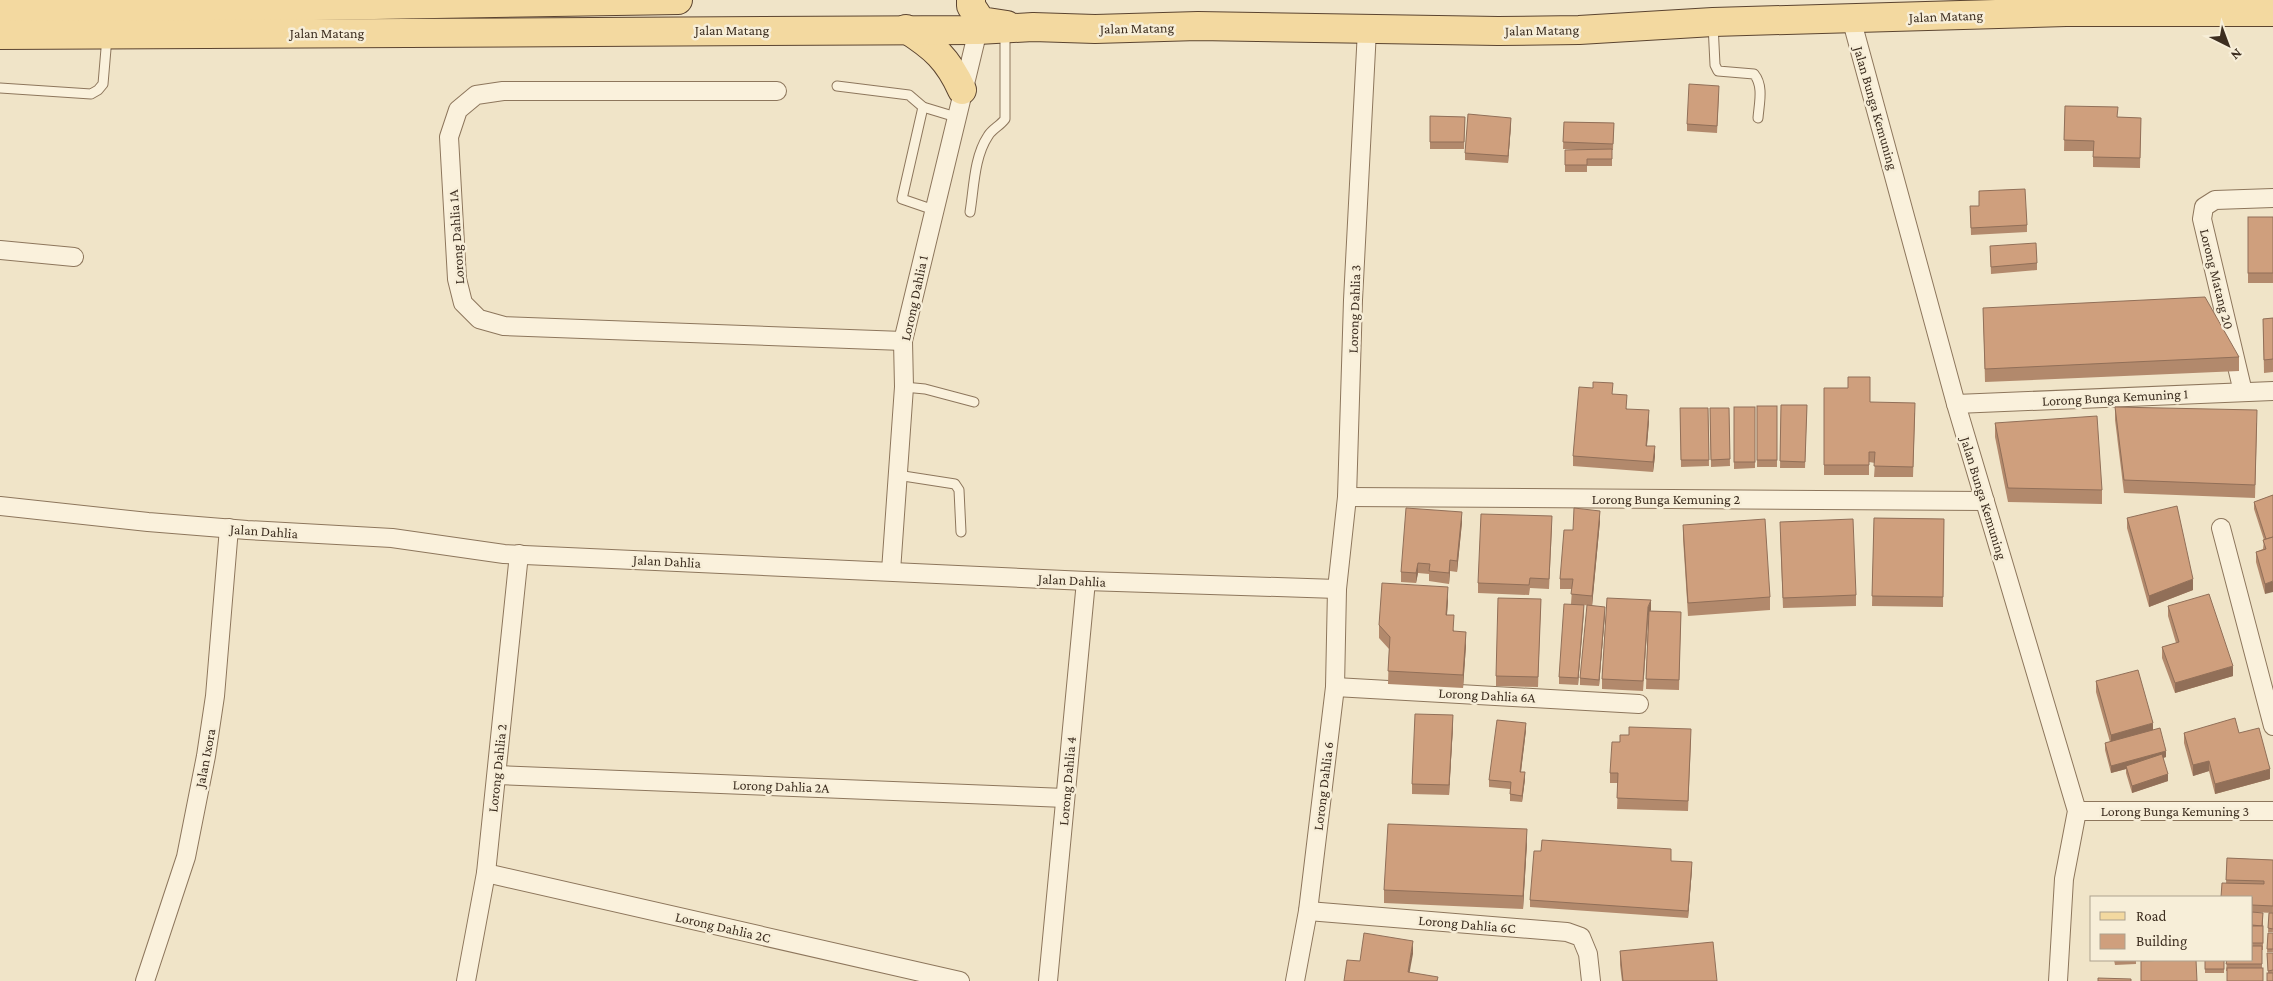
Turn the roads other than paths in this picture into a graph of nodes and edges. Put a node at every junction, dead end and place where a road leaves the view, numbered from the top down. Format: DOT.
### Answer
graph roads {
  1 [pos="678,0"];
  2 [pos="971,0"];
  3 [pos="462,2"];
  4 [pos="253,4"];
  5 [pos="0,10"];
  6 [pos="2273,12"];
  7 [pos="1851,18"];
  8 [pos="1713,22"];
  9 [pos="1033,27"];
  10 [pos="906,29"];
  11 [pos="1005,29"];
  12 [pos="978,30"];
  13 [pos="1367,30"];
  14 [pos="107,34"];
  15 [pos="0,35"];
  16 [pos="837,86"];
  17 [pos="0,88"];
  18 [pos="962,90"];
  19 [pos="777,92"];
  20 [pos="923,107"];
  21 [pos="956,117"];
  22 [pos="1758,118"];
  23 [pos="2273,198"];
  24 [pos="934,210"];
  25 [pos="970,212"];
  26 [pos="0,250"];
  27 [pos="74,256"];
  28 [pos="903,341"];
  29 [pos="904,387"];
  30 [pos="2273,391"];
  31 [pos="2243,392"];
  32 [pos="974,402"];
  33 [pos="1956,404"];
  34 [pos="897,474"];
  35 [pos="1347,497"];
  36 [pos="1985,501"];
  37 [pos="0,506"];
  38 [pos="229,528"];
  39 [pos="2221,528"];
  40 [pos="961,532"];
  41 [pos="519,554"];
  42 [pos="891,571"];
  43 [pos="1086,581"];
  44 [pos="1337,589"];
  45 [pos="1336,687"];
  46 [pos="1639,704"];
  47 [pos="2273,726"];
  48 [pos="497,775"];
  49 [pos="1065,798"];
  50 [pos="2077,811"];
  51 [pos="2273,811"];
  52 [pos="486,873"];
  53 [pos="1308,911"];
  54 [pos="145,981"];
  55 [pos="466,981"];
  56 [pos="960,981"];
  57 [pos="1048,981"];
  58 [pos="1295,981"];
  59 [pos="1591,981"];
  60 [pos="2058,981"];
  1 -- 3 [label="main road, Jalan Matang"];
  2 -- 9 [label="main road"];
  3 -- 4 [label="main road, Jalan Matang"];
  4 -- 5 [label="main road, Jalan Matang"];
  6 -- 7 [label="main road, Jalan Matang"];
  7 -- 8 [label="main road, Jalan Matang"];
  7 -- 33 [label="street, Jalan Bunga Kemuning"];
  8 -- 13 [label="main road, Jalan Matang"];
  8 -- 22 [label="lane"];
  9 -- 11 [label="main road, Jalan Matang"];
  9 -- 13 [label="main road, Jalan Matang"];
  10 -- 12 [label="main road, Jalan Matang"];
  10 -- 14 [label="main road, Jalan Matang"];
  10 -- 18 [label="main road"];
  11 -- 12 [label="main road, Jalan Matang"];
  11 -- 25 [label="lane"];
  12 -- 18 [label="street, Lorong Dahlia 1"];
  13 -- 35 [label="street, Lorong Dahlia 3"];
  14 -- 15 [label="main road, Jalan Matang"];
  14 -- 17 [label="lane"];
  16 -- 20 [label="lane"];
  18 -- 21 [label="street, Lorong Dahlia 1"];
  19 -- 28 [label="street, Lorong Dahlia 1A"];
  20 -- 21 [label="lane"];
  20 -- 24 [label="lane"];
  21 -- 24 [label="street, Lorong Dahlia 1"];
  23 -- 31 [label="street, Lorong Matang 20"];
  24 -- 28 [label="street, Lorong Dahlia 1"];
  26 -- 27 [label="street"];
  28 -- 29 [label="street, Lorong Dahlia 1"];
  29 -- 32 [label="lane"];
  29 -- 34 [label="street, Lorong Dahlia 1"];
  30 -- 31 [label="street, Lorong Bunga Kemuning 1"];
  31 -- 33 [label="street, Lorong Bunga Kemuning 1"];
  33 -- 36 [label="street, Jalan Bunga Kemuning"];
  34 -- 40 [label="lane"];
  34 -- 42 [label="street, Lorong Dahlia 1"];
  35 -- 36 [label="street, Lorong Bunga Kemuning 2"];
  35 -- 44 [label="street, Lorong Dahlia 3"];
  36 -- 50 [label="street, Jalan Bunga Kemuning"];
  37 -- 38 [label="street, Jalan Dahlia"];
  38 -- 41 [label="street, Jalan Dahlia"];
  38 -- 54 [label="street, Jalan Ixora"];
  39 -- 47 [label="street"];
  41 -- 42 [label="street, Jalan Dahlia"];
  41 -- 48 [label="street, Lorong Dahlia 2"];
  42 -- 43 [label="street, Jalan Dahlia"];
  43 -- 44 [label="street, Jalan Dahlia"];
  43 -- 49 [label="street, Lorong Dahlia 4"];
  44 -- 45 [label="street, Lorong Dahlia 6"];
  45 -- 46 [label="street, Lorong Dahlia 6A"];
  45 -- 53 [label="street, Lorong Dahlia 6"];
  48 -- 49 [label="street, Lorong Dahlia 2A"];
  48 -- 52 [label="street, Lorong Dahlia 2"];
  49 -- 57 [label="street, Lorong Dahlia 4"];
  50 -- 51 [label="street, Lorong Bunga Kemuning 3"];
  50 -- 60 [label="street, Jalan Bunga Kemuning"];
  52 -- 55 [label="street, Lorong Dahlia 2"];
  52 -- 56 [label="street, Lorong Dahlia 2C"];
  53 -- 58 [label="street, Lorong Dahlia 6"];
  53 -- 59 [label="street, Lorong Dahlia 6C"];
}
